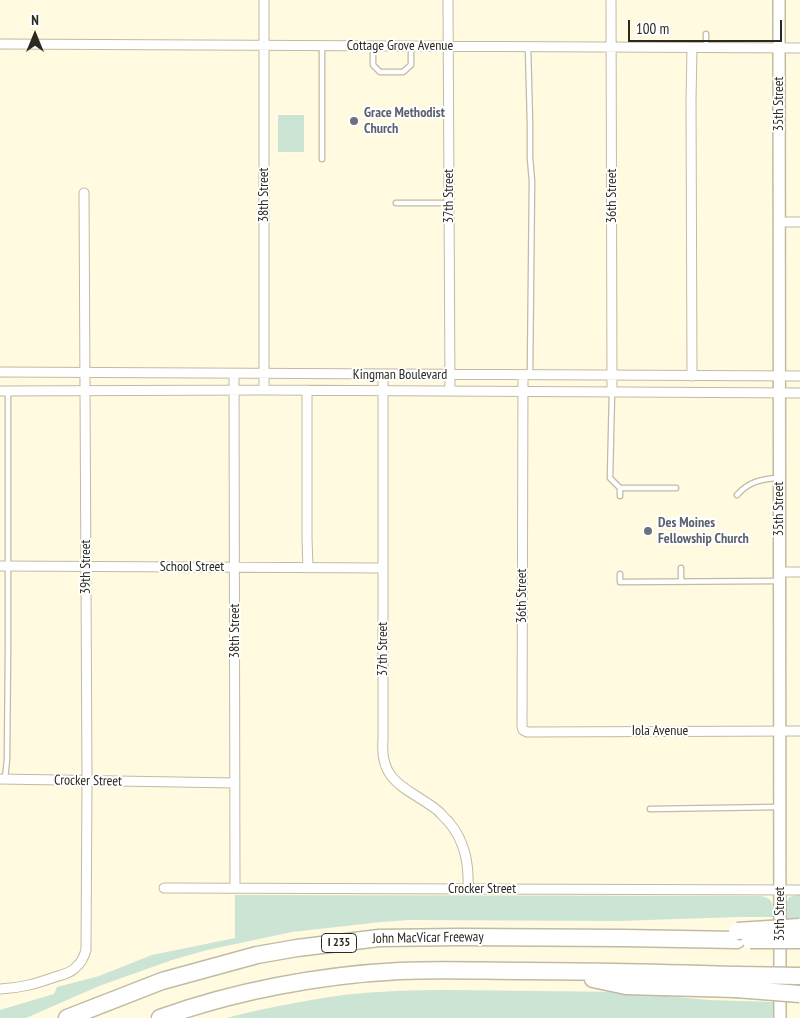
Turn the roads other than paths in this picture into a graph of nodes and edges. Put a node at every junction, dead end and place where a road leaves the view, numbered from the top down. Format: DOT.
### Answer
graph roads {
  1 [pos="264,0"];
  2 [pos="448,0"];
  3 [pos="611,0"];
  4 [pos="778,0"];
  5 [pos="706,34"];
  6 [pos="0,44"];
  7 [pos="264,45"];
  8 [pos="322,45"];
  9 [pos="373,46"];
  10 [pos="411,46"];
  11 [pos="448,46"];
  12 [pos="528,47"];
  13 [pos="611,47"];
  14 [pos="692,48"];
  15 [pos="706,48"];
  16 [pos="778,48"];
  17 [pos="800,48"];
  18 [pos="322,159"];
  19 [pos="84,192"];
  20 [pos="396,203"];
  21 [pos="449,203"];
  22 [pos="779,222"];
  23 [pos="800,222"];
  24 [pos="0,372"];
  25 [pos="85,373"];
  26 [pos="234,374"];
  27 [pos="264,374"];
  28 [pos="383,375"];
  29 [pos="450,375"];
  30 [pos="526,376"];
  31 [pos="612,376"];
  32 [pos="692,376"];
  33 [pos="779,376"];
  34 [pos="800,376"];
  35 [pos="234,390"];
  36 [pos="264,390"];
  37 [pos="307,390"];
  38 [pos="4,391"];
  39 [pos="85,391"];
  40 [pos="383,391"];
  41 [pos="450,391"];
  42 [pos="523,392"];
  43 [pos="612,392"];
  44 [pos="779,393"];
  45 [pos="800,393"];
  46 [pos="779,478"];
  47 [pos="620,488"];
  48 [pos="676,488"];
  49 [pos="737,495"];
  50 [pos="620,496"];
  51 [pos="4,566"];
  52 [pos="86,567"];
  53 [pos="234,568"];
  54 [pos="308,568"];
  55 [pos="383,568"];
  56 [pos="681,568"];
  57 [pos="800,572"];
  58 [pos="620,574"];
  59 [pos="779,577"];
  60 [pos="681,582"];
  61 [pos="522,727"];
  62 [pos="780,731"];
  63 [pos="800,731"];
  64 [pos="3,779"];
  65 [pos="87,781"];
  66 [pos="235,783"];
  67 [pos="780,807"];
  68 [pos="650,809"];
  69 [pos="164,888"];
  70 [pos="235,888"];
  71 [pos="468,889"];
  72 [pos="780,890"];
  73 [pos="800,890"];
  74 [pos="800,927"];
  75 [pos="737,935"];
  76 [pos="800,940"];
  77 [pos="800,976"];
  78 [pos="737,982"];
  79 [pos="0,989"];
  80 [pos="800,994"];
  81 [pos="67,1018"];
  82 [pos="160,1018"];
  83 [pos="780,1018"];
  1 -- 7 [label="street, 38th Street"];
  2 -- 11 [label="street, 37th Street"];
  3 -- 13 [label="street, 36th Street"];
  4 -- 16 [label="street, 35th Street"];
  5 -- 15 [label="lane"];
  6 -- 7 [label="street, Cottage Grove Avenue"];
  7 -- 8 [label="street, Cottage Grove Avenue"];
  7 -- 27 [label="street, 38th Street"];
  8 -- 9 [label="street, Cottage Grove Avenue"];
  8 -- 18 [label="lane"];
  9 -- 10 [label="street, Cottage Grove Avenue"];
  9 -- 10 [label="lane"];
  10 -- 11 [label="street, Cottage Grove Avenue"];
  11 -- 12 [label="street, Cottage Grove Avenue"];
  11 -- 21 [label="street, 37th Street"];
  12 -- 13 [label="street, Cottage Grove Avenue"];
  12 -- 30 [label="lane"];
  13 -- 14 [label="street, Cottage Grove Avenue"];
  13 -- 31 [label="street, 36th Street"];
  14 -- 15 [label="street, Cottage Grove Avenue"];
  14 -- 32 [label="street"];
  15 -- 16 [label="street, Cottage Grove Avenue"];
  16 -- 17 [label="street, Cottage Grove Avenue"];
  16 -- 22 [label="street, 35th Street"];
  19 -- 25 [label="street, 39th Street"];
  20 -- 21 [label="lane"];
  21 -- 29 [label="street, 37th Street"];
  22 -- 23 [label="street"];
  22 -- 33 [label="street, 35th Street"];
  24 -- 25 [label="street, Kingman Boulevard"];
  25 -- 26 [label="street, Kingman Boulevard"];
  25 -- 39 [label="street, 39th Street"];
  26 -- 27 [label="street, Kingman Boulevard"];
  26 -- 35 [label="street, 38th Street"];
  27 -- 28 [label="street, Kingman Boulevard"];
  27 -- 36 [label="street, 38th Street"];
  28 -- 29 [label="street, Kingman Boulevard"];
  28 -- 40 [label="street, 37th Street"];
  29 -- 30 [label="street, Kingman Boulevard"];
  29 -- 41 [label="street, 37th Street"];
  30 -- 31 [label="street, Kingman Boulevard"];
  30 -- 42 [label="street, 36th Street"];
  31 -- 32 [label="street, Kingman Boulevard"];
  31 -- 43 [label="street, 36th Street"];
  32 -- 33 [label="street, Kingman Boulevard"];
  33 -- 34 [label="street, Kingman Boulevard"];
  33 -- 44 [label="street, 35th Street"];
  35 -- 36 [label="street, Kingman Boulevard"];
  35 -- 39 [label="street, Kingman Boulevard"];
  35 -- 53 [label="street, 38th Street"];
  36 -- 37 [label="street, Kingman Boulevard"];
  37 -- 40 [label="street, Kingman Boulevard"];
  37 -- 54 [label="street"];
  38 -- 39 [label="street, Kingman Boulevard"];
  38 -- 51 [label="lane"];
  39 -- 52 [label="street, 39th Street"];
  40 -- 41 [label="street, Kingman Boulevard"];
  40 -- 55 [label="street, 37th Street"];
  41 -- 42 [label="street, Kingman Boulevard"];
  42 -- 43 [label="street, Kingman Boulevard"];
  42 -- 61 [label="street, 36th Street"];
  43 -- 44 [label="street, Kingman Boulevard"];
  43 -- 47 [label="lane"];
  44 -- 45 [label="street, Kingman Boulevard"];
  44 -- 46 [label="street, 35th Street"];
  46 -- 49 [label="lane"];
  46 -- 59 [label="street, 35th Street"];
  47 -- 48 [label="lane"];
  47 -- 50 [label="lane"];
  51 -- 52 [label="street, School Street"];
  51 -- 64 [label="lane"];
  52 -- 53 [label="street, School Street"];
  52 -- 65 [label="street, 39th Street"];
  53 -- 54 [label="street, School Street"];
  53 -- 66 [label="street, 38th Street"];
  54 -- 55 [label="street, School Street"];
  55 -- 71 [label="street, 37th Street"];
  56 -- 60 [label="lane"];
  57 -- 59 [label="street"];
  58 -- 60 [label="lane"];
  59 -- 60 [label="lane"];
  59 -- 62 [label="street, 35th Street"];
  61 -- 62 [label="street, Iola Avenue"];
  62 -- 63 [label="street, Iola Avenue"];
  62 -- 67 [label="street, 35th Street"];
  64 -- 65 [label="street, Crocker Street"];
  65 -- 66 [label="street, Crocker Street"];
  65 -- 79 [label="street, 39th Street"];
  66 -- 70 [label="street, 38th Street"];
  67 -- 68 [label="lane"];
  67 -- 72 [label="street, 35th Street"];
  69 -- 70 [label="street, Crocker Street"];
  70 -- 71 [label="street, Crocker Street"];
  71 -- 72 [label="street, Crocker Street"];
  72 -- 73 [label="street, Crocker Street"];
  72 -- 83 [label="street, 35th Street"];
  74 -- 75 [label="highway, bridge"];
  75 -- 76 [label="highway, John MacVicar Freeway / I 235, bridge"];
  75 -- 81 [label="highway, John MacVicar Freeway / I 235"];
  77 -- 78 [label="highway, bridge"];
  78 -- 80 [label="highway, bridge"];
  78 -- 82 [label="highway"];
}
